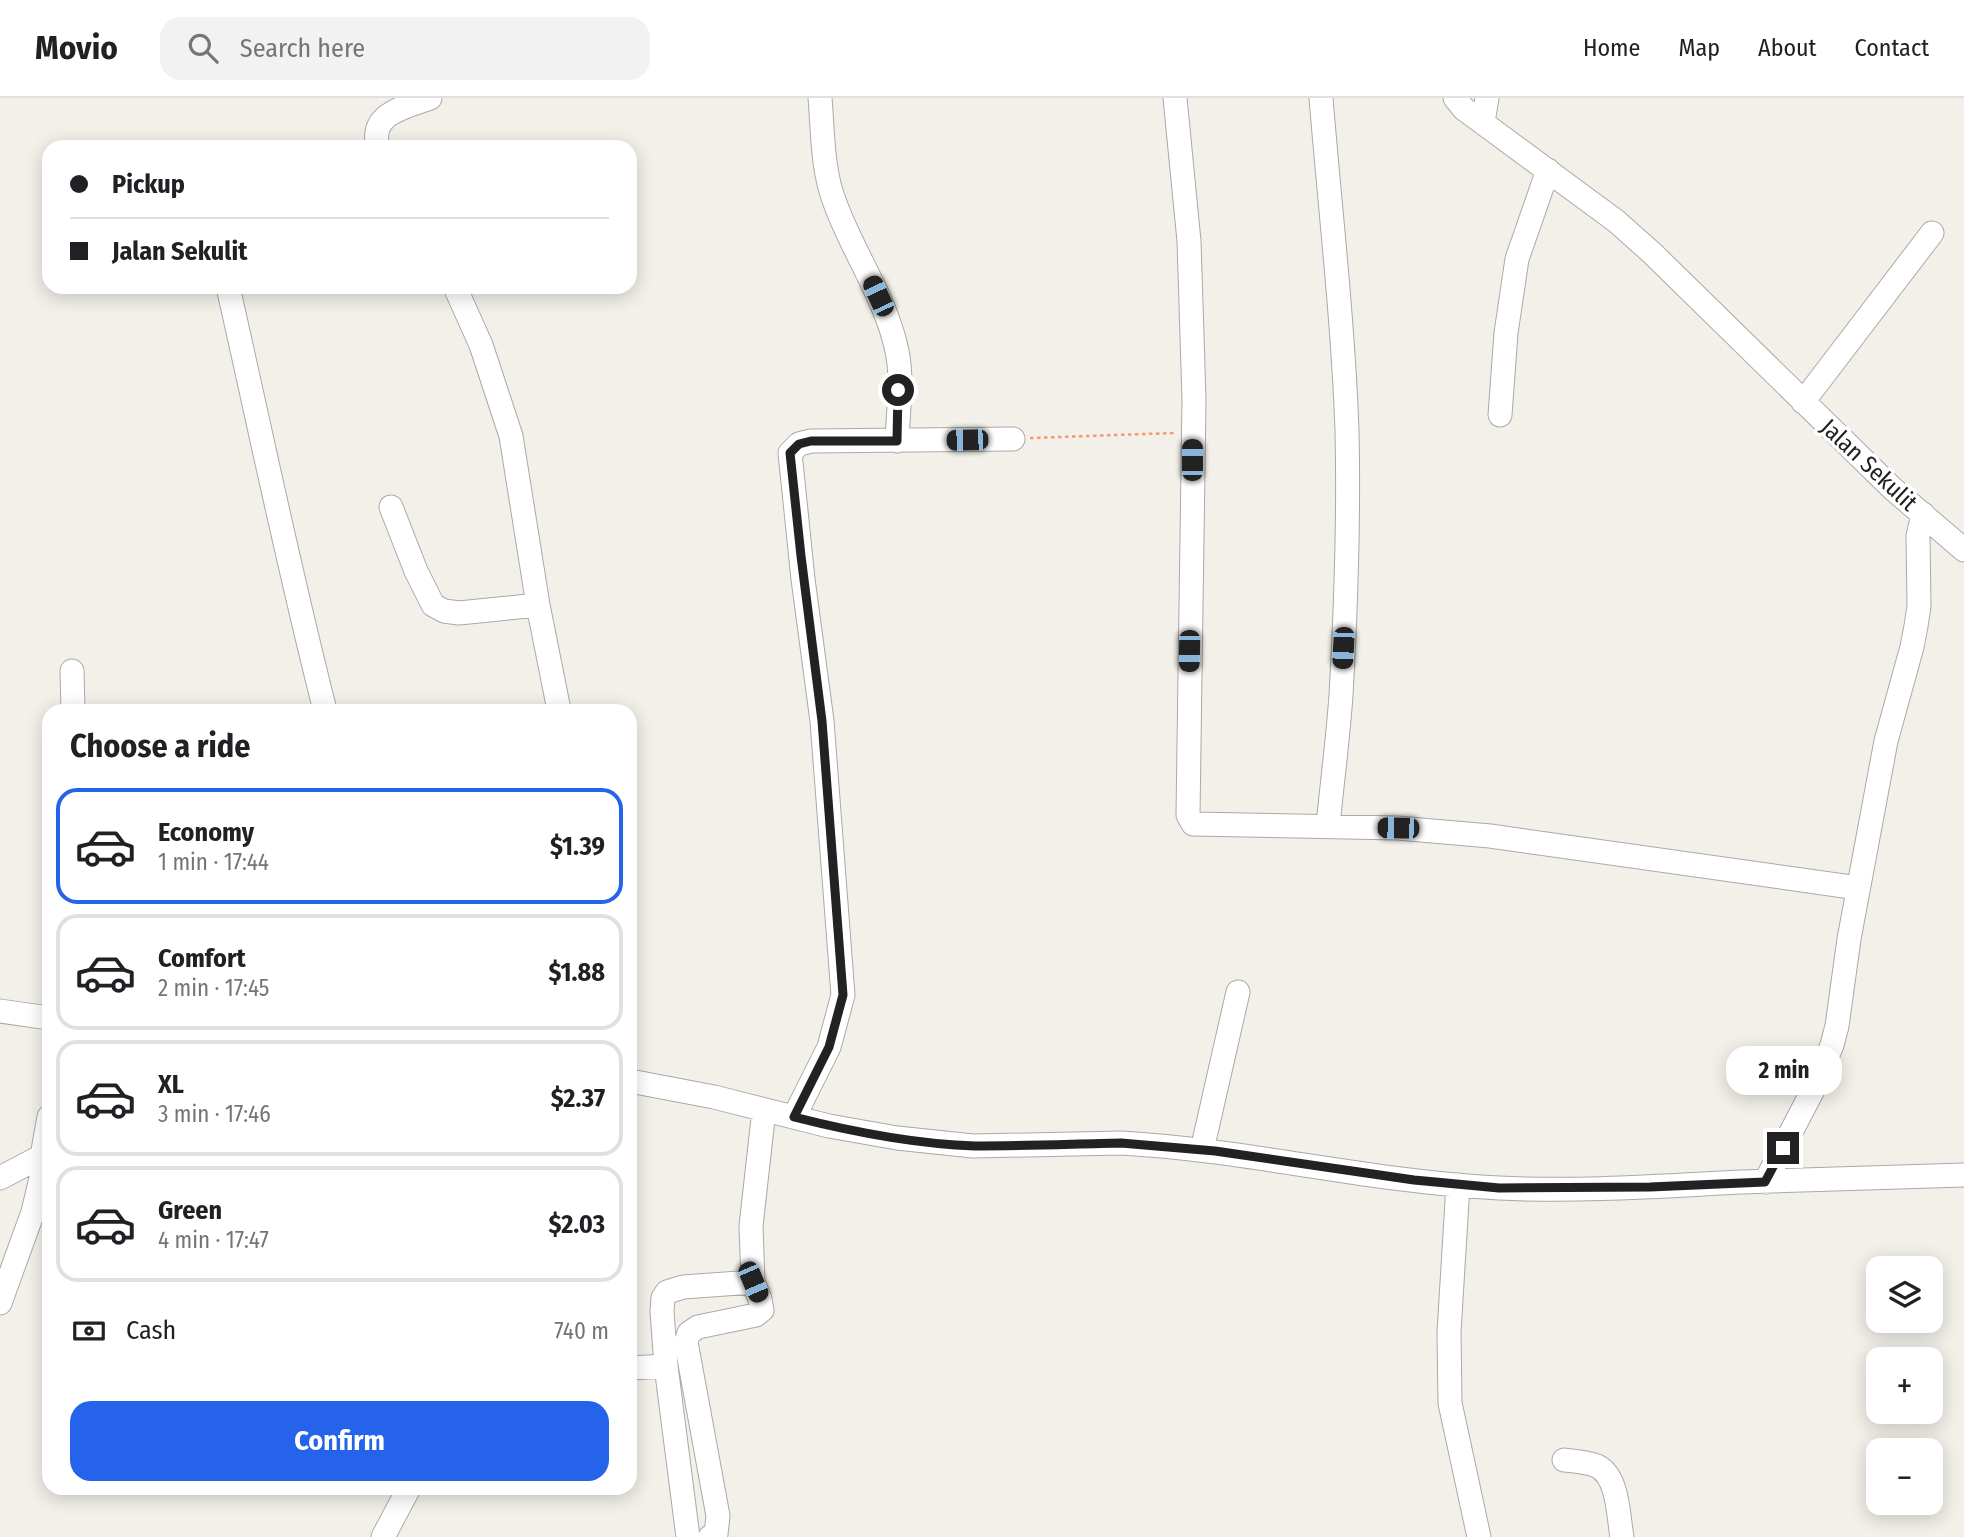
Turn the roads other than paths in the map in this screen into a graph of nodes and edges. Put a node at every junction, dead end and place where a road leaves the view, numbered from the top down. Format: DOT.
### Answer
graph roads {
  1 [pos="430,98"];
  2 [pos="820,98"];
  3 [pos="1175,98"];
  4 [pos="1321,98"];
  5 [pos="1455,98"];
  6 [pos="1487,98"];
  7 [pos="1483,122"];
  8 [pos="377,140"];
  9 [pos="1548,170"];
  10 [pos="1932,233"];
  11 [pos="230,294"];
  12 [pos="458,294"];
  13 [pos="1803,402"];
  14 [pos="1500,415"];
  15 [pos="1013,439"];
  16 [pos="897,441"];
  17 [pos="391,507"];
  18 [pos="1923,514"];
  19 [pos="1964,550"];
  20 [pos="538,605"];
  21 [pos="72,671"];
  22 [pos="73,704"];
  23 [pos="323,704"];
  24 [pos="558,704"];
  25 [pos="1328,827"];
  26 [pos="1858,888"];
  27 [pos="1238,992"];
  28 [pos="0,1011"];
  29 [pos="42,1017"];
  30 [pos="637,1082"];
  31 [pos="765,1110"];
  32 [pos="794,1117"];
  33 [pos="1202,1150"];
  34 [pos="42,1156"];
  35 [pos="1964,1175"];
  36 [pos="0,1178"];
  37 [pos="1765,1182"];
  38 [pos="1458,1185"];
  39 [pos="753,1282"];
  40 [pos="0,1303"];
  41 [pos="666,1366"];
  42 [pos="637,1368"];
  43 [pos="1564,1460"];
  44 [pos="405,1495"];
  45 [pos="383,1537"];
  46 [pos="688,1537"];
  47 [pos="710,1537"];
  48 [pos="1479,1537"];
  49 [pos="1622,1537"];
  1 -- 8 [label="street"];
  2 -- 16 [label="street"];
  3 -- 25 [label="street"];
  4 -- 25 [label="street"];
  5 -- 7 [label="street, Jalan Sekulit"];
  6 -- 7 [label="street"];
  7 -- 9 [label="street, Jalan Sekulit"];
  9 -- 13 [label="street, Jalan Sekulit"];
  9 -- 14 [label="street"];
  10 -- 13 [label="street"];
  11 -- 23 [label="street"];
  12 -- 20 [label="street"];
  13 -- 18 [label="street, Jalan Sekulit"];
  15 -- 16 [label="street"];
  16 -- 32 [label="street"];
  17 -- 20 [label="street"];
  18 -- 19 [label="street"];
  18 -- 26 [label="street, Jalan Sekulit"];
  20 -- 24 [label="street"];
  21 -- 22 [label="street"];
  25 -- 26 [label="street"];
  26 -- 37 [label="street, Jalan Sekulit"];
  27 -- 33 [label="street"];
  28 -- 29 [label="street"];
  30 -- 31 [label="street"];
  31 -- 32 [label="street"];
  31 -- 39 [label="street"];
  32 -- 33 [label="street"];
  33 -- 38 [label="street"];
  34 -- 36 [label="street"];
  34 -- 40 [label="street"];
  35 -- 37 [label="street"];
  37 -- 38 [label="street"];
  38 -- 48 [label="street"];
  39 -- 41 [label="street"];
  39 -- 47 [label="street"];
  41 -- 42 [label="street"];
  41 -- 46 [label="street"];
  43 -- 49 [label="street"];
  44 -- 45 [label="street"];
}
